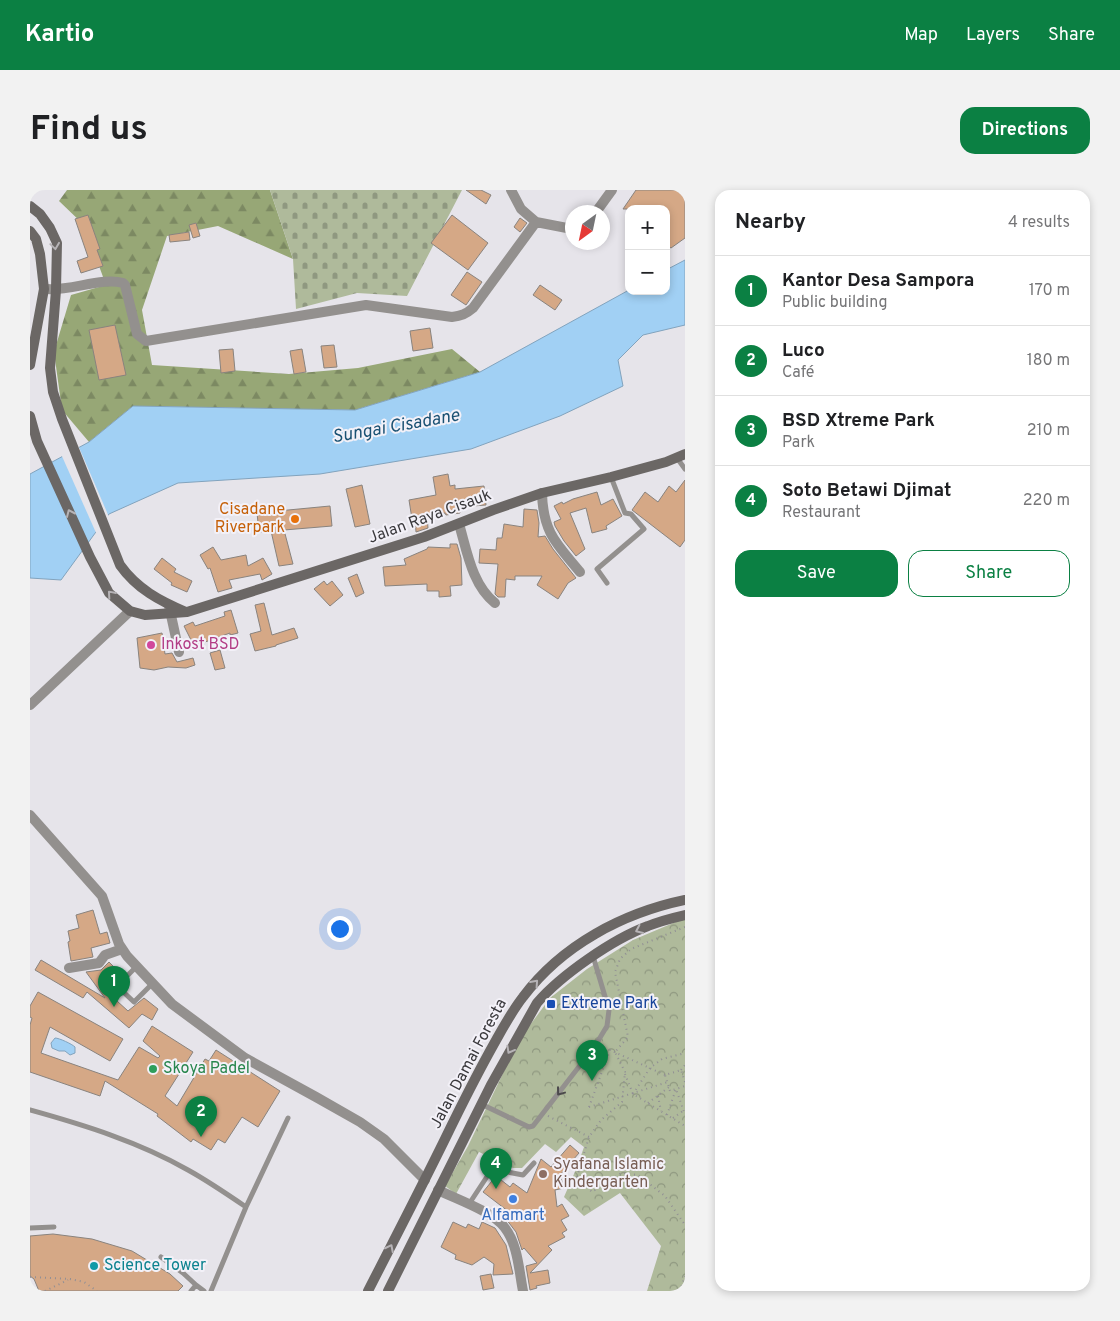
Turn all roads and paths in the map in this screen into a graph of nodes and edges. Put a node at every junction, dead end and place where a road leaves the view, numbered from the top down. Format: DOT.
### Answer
graph roads {
  1 [pos="512,190"];
  2 [pos="612,190"];
  3 [pos="601,205"];
  4 [pos="30,206"];
  5 [pos="536,222"];
  6 [pos="565,228"];
  7 [pos="30,231"];
  8 [pos="44,289"];
  9 [pos="56,290"];
  10 [pos="30,365"];
  11 [pos="30,416"];
  12 [pos="681,456"];
  13 [pos="685,469"];
  14 [pos="611,477"];
  15 [pos="542,493"];
  16 [pos="459,524"];
  17 [pos="580,572"];
  18 [pos="607,583"];
  19 [pos="495,603"];
  20 [pos="170,610"];
  21 [pos="130,611"];
  22 [pos="179,652"];
  23 [pos="30,705"];
  24 [pos="30,815"];
  25 [pos="685,900"];
  26 [pos="685,915"];
  27 [pos="685,927"];
  28 [pos="122,949"];
  29 [pos="593,956"];
  30 [pos="136,967"];
  31 [pos="69,968"];
  32 [pos="152,984"];
  33 [pos="615,1052"];
  34 [pos="685,1053"];
  35 [pos="685,1065"];
  36 [pos="650,1068"];
  37 [pos="681,1070"];
  38 [pos="625,1072"];
  39 [pos="665,1075"];
  40 [pos="476,1076"];
  41 [pos="684,1077"];
  42 [pos="668,1082"];
  43 [pos="685,1082"];
  44 [pos="491,1084"];
  45 [pos="685,1086"];
  46 [pos="669,1087"];
  47 [pos="676,1089"];
  48 [pos="633,1094"];
  49 [pos="658,1095"];
  50 [pos="622,1097"];
  51 [pos="648,1103"];
  52 [pos="481,1104"];
  53 [pos="30,1110"];
  54 [pos="660,1111"];
  55 [pos="684,1111"];
  56 [pos="544,1114"];
  57 [pos="667,1115"];
  58 [pos="685,1115"];
  59 [pos="288,1118"];
  60 [pos="673,1118"];
  61 [pos="685,1126"];
  62 [pos="589,1137"];
  63 [pos="534,1163"];
  64 [pos="425,1180"];
  65 [pos="438,1190"];
  66 [pos="469,1205"];
  67 [pos="246,1207"];
  68 [pos="685,1226"];
  69 [pos="54,1227"];
  70 [pos="30,1228"];
  71 [pos="161,1257"];
  72 [pos="685,1276"];
  73 [pos="30,1278"];
  74 [pos="70,1279"];
  75 [pos="196,1285"];
  76 [pos="391,1290"];
  77 [pos="45,1291"];
  78 [pos="96,1291"];
  79 [pos="191,1291"];
  80 [pos="204,1291"];
  81 [pos="211,1291"];
  82 [pos="368,1291"];
  83 [pos="523,1291"];
  84 [pos="680,1291"];
  1 -- 5 [label="street"];
  2 -- 3 [label="street"];
  4 -- 9 [label="main road, Jalan Raya Cisauk, one-way"];
  5 -- 6 [label="street"];
  5 -- 9 [label="street"];
  7 -- 8 [label="main road"];
  8 -- 9 [label="street"];
  8 -- 10 [label="main road"];
  9 -- 20 [label="main road, Jalan Raya Cisauk"];
  21 -- 11 [label="main road, one-way"];
  12 -- 13 [label="lane"];
  12 -- 14 [label="main road, Jalan Raya Cisauk"];
  14 -- 15 [label="main road, Jalan Raya Cisauk"];
  14 -- 18 [label="lane"];
  15 -- 16 [label="main road, Jalan Raya Cisauk"];
  15 -- 17 [label="street"];
  16 -- 19 [label="street"];
  16 -- 20 [label="main road, Jalan Raya Cisauk"];
  20 -- 21 [label="main road, Jalan Raya Cisauk"];
  20 -- 22 [label="street"];
  21 -- 23 [label="street"];
  24 -- 28 [label="street"];
  40 -- 25 [label="main road, Jalan Damai Foresta, one-way"];
  26 -- 29 [label="main road, Jalan Damai Foresta, one-way"];
  27 -- 33 [label="path"];
  28 -- 30 [label="street"];
  28 -- 31 [label="street"];
  29 -- 44 [label="main road, Jalan Damai Foresta, one-way"];
  29 -- 56 [label="lane, one-way"];
  30 -- 32 [label="street"];
  30 -- 32 [label="lane"];
  32 -- 64 [label="street"];
  33 -- 36 [label="path"];
  33 -- 38 [label="path"];
  33 -- 50 [label="path"];
  34 -- 36 [label="path"];
  35 -- 37 [label="path"];
  36 -- 39 [label="path"];
  36 -- 48 [label="path"];
  37 -- 39 [label="path"];
  37 -- 41 [label="path"];
  38 -- 48 [label="path"];
  38 -- 50 [label="path"];
  39 -- 42 [label="path"];
  40 -- 44 [label="main road"];
  40 -- 64 [label="main road, Jalan Damai Foresta"];
  41 -- 43 [label="path"];
  42 -- 46 [label="path"];
  42 -- 48 [label="path"];
  44 -- 52 [label="main road, Jalan Damai Foresta"];
  45 -- 47 [label="path"];
  46 -- 47 [label="path"];
  46 -- 49 [label="path"];
  47 -- 55 [label="path"];
  47 -- 57 [label="path"];
  48 -- 50 [label="path"];
  48 -- 51 [label="path"];
  49 -- 51 [label="path"];
  49 -- 54 [label="path"];
  50 -- 62 [label="path"];
  51 -- 54 [label="path"];
  52 -- 56 [label="lane"];
  52 -- 65 [label="main road, Jalan Damai Foresta"];
  53 -- 67 [label="lane"];
  54 -- 57 [label="path"];
  55 -- 58 [label="path"];
  55 -- 60 [label="path"];
  56 -- 62 [label="path"];
  57 -- 60 [label="path"];
  59 -- 67 [label="lane"];
  60 -- 61 [label="path"];
  62 -- 68 [label="path"];
  63 -- 66 [label="lane"];
  82 -- 64 [label="main road, Jalan Damai Foresta, one-way"];
  65 -- 66 [label="street"];
  65 -- 76 [label="main road, Jalan Damai Foresta"];
  66 -- 83 [label="street"];
  67 -- 81 [label="lane"];
  69 -- 70 [label="lane"];
  71 -- 75 [label="lane"];
  72 -- 84 [label="path"];
  73 -- 74 [label="path"];
  74 -- 77 [label="path"];
  74 -- 78 [label="path"];
  75 -- 79 [label="lane"];
  75 -- 80 [label="lane"];
}
